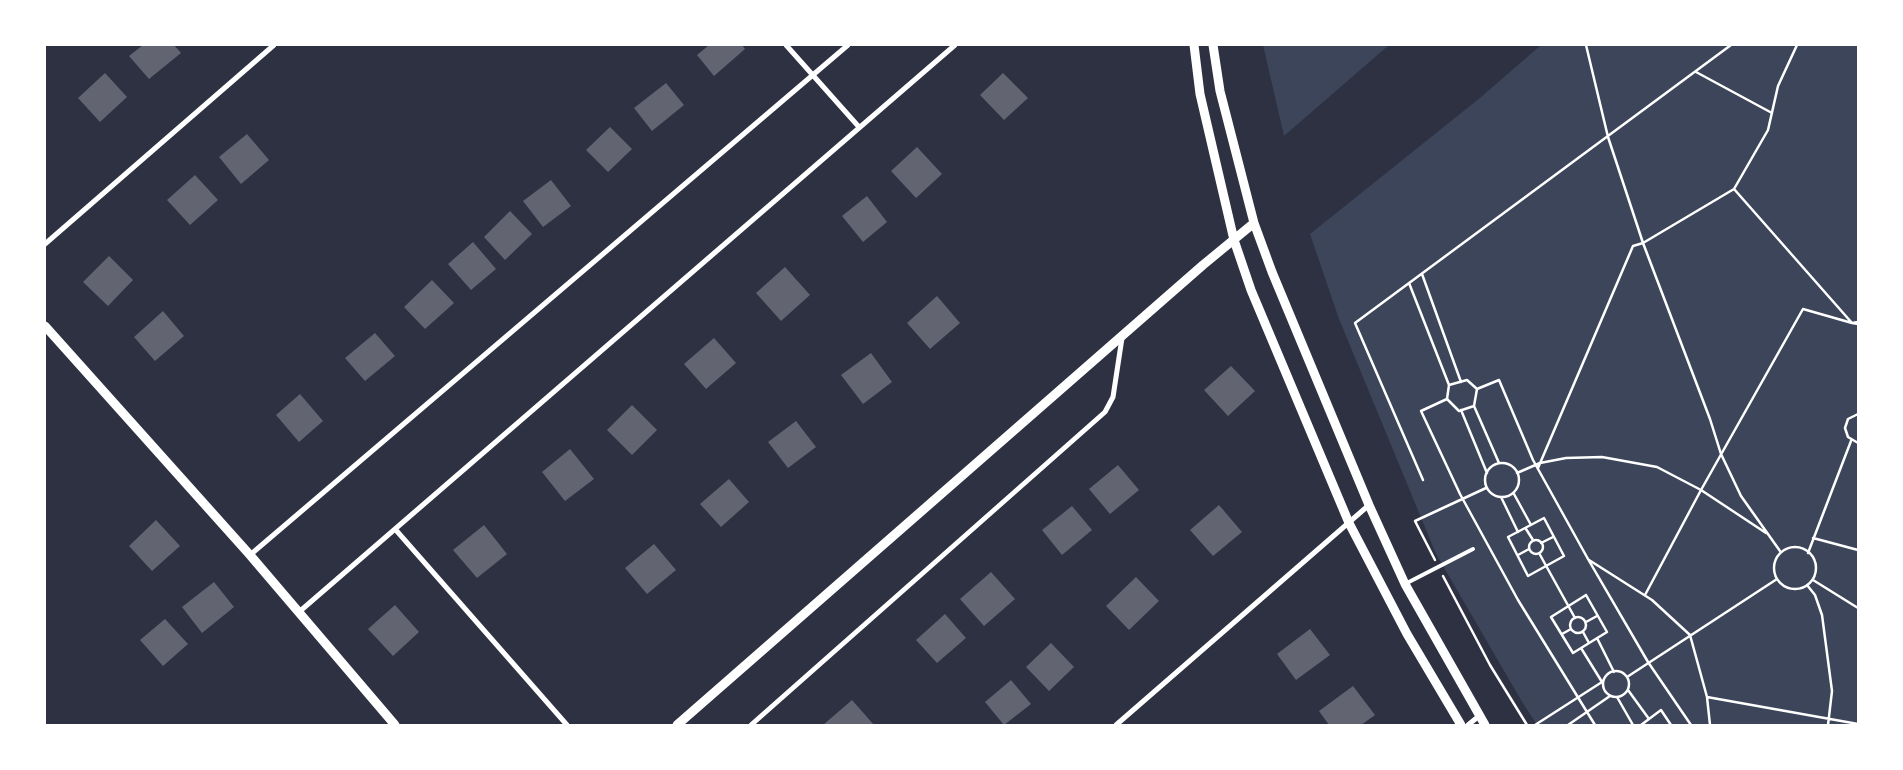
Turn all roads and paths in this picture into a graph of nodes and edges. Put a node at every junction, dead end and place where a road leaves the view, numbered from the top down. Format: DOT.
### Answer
graph roads {
  1 [pos="274,45"];
  2 [pos="786,45"];
  3 [pos="848,45"];
  4 [pos="955,45"];
  5 [pos="1194,45"];
  6 [pos="1213,45"];
  7 [pos="1586,45"];
  8 [pos="1731,45"];
  9 [pos="1797,45"];
  10 [pos="1696,72"];
  11 [pos="813,76"];
  12 [pos="1772,113"];
  13 [pos="860,127"];
  14 [pos="1608,137"];
  15 [pos="1734,189"];
  16 [pos="1254,224"];
  17 [pos="1234,240"];
  18 [pos="1643,243"];
  19 [pos="45,244"];
  20 [pos="1422,274"];
  21 [pos="1410,283"];
  22 [pos="1852,323"];
  23 [pos="1858,323"];
  24 [pos="45,326"];
  25 [pos="1122,336"];
  26 [pos="1461,382"];
  27 [pos="1449,385"];
  28 [pos="1477,389"];
  29 [pos="1447,399"];
  30 [pos="1474,406"];
  31 [pos="1461,410"];
  32 [pos="1858,414"];
  33 [pos="1851,441"];
  34 [pos="1858,443"];
  35 [pos="1721,454"];
  36 [pos="1499,463"];
  37 [pos="1540,463"];
  38 [pos="1537,466"];
  39 [pos="1487,473"];
  40 [pos="1517,473"];
  41 [pos="1424,480"];
  42 [pos="1486,488"];
  43 [pos="1701,490"];
  44 [pos="1514,493"];
  45 [pos="1500,497"];
  46 [pos="1462,498"];
  47 [pos="1370,505"];
  48 [pos="1349,523"];
  49 [pos="1531,525"];
  50 [pos="1526,528"];
  51 [pos="395,529"];
  52 [pos="1518,532"];
  53 [pos="1768,534"];
  54 [pos="1554,537"];
  55 [pos="1813,538"];
  56 [pos="1533,540"];
  57 [pos="1541,543"];
  58 [pos="1473,549"];
  59 [pos="1529,549"];
  60 [pos="1858,550"];
  61 [pos="1780,551"];
  62 [pos="1539,553"];
  63 [pos="1808,553"];
  64 [pos="250,555"];
  65 [pos="1518,555"];
  66 [pos="1588,559"];
  67 [pos="1438,566"];
  68 [pos="1546,566"];
  69 [pos="1777,579"];
  70 [pos="1812,580"];
  71 [pos="1405,584"];
  72 [pos="1808,585"];
  73 [pos="1645,596"];
  74 [pos="1567,607"];
  75 [pos="1858,608"];
  76 [pos="300,612"];
  77 [pos="1598,616"];
  78 [pos="1575,618"];
  79 [pos="1586,622"];
  80 [pos="1571,629"];
  81 [pos="1583,632"];
  82 [pos="1562,634"];
  83 [pos="1690,635"];
  84 [pos="1597,638"];
  85 [pos="1590,643"];
  86 [pos="1581,648"];
  87 [pos="1648,662"];
  88 [pos="1614,672"];
  89 [pos="1627,677"];
  90 [pos="1602,682"];
  91 [pos="1627,690"];
  92 [pos="1610,696"];
  93 [pos="1617,697"];
  94 [pos="1707,697"];
  95 [pos="1578,698"];
  96 [pos="1587,712"];
  97 [pos="1479,716"];
  98 [pos="1829,719"];
  99 [pos="1649,720"];
  100 [pos="1858,724"];
  101 [pos="394,725"];
  102 [pos="567,725"];
  103 [pos="677,725"];
  104 [pos="751,725"];
  105 [pos="1116,725"];
  106 [pos="1460,725"];
  107 [pos="1468,725"];
  108 [pos="1485,725"];
  109 [pos="1527,725"];
  110 [pos="1535,725"];
  111 [pos="1568,725"];
  112 [pos="1595,725"];
  113 [pos="1633,725"];
  114 [pos="1642,725"];
  115 [pos="1671,725"];
  116 [pos="1691,725"];
  117 [pos="1710,725"];
  118 [pos="1828,725"];
  1 -- 19 [label="street"];
  2 -- 11 [label="street"];
  3 -- 11 [label="street"];
  4 -- 13 [label="street"];
  5 -- 17 [label="street"];
  6 -- 16 [label="street"];
  7 -- 14 [label="path"];
  8 -- 10 [label="path"];
  9 -- 12 [label="path"];
  10 -- 12 [label="path"];
  10 -- 14 [label="path"];
  11 -- 13 [label="street"];
  11 -- 64 [label="street"];
  12 -- 15 [label="path"];
  13 -- 51 [label="street"];
  14 -- 18 [label="path"];
  14 -- 20 [label="path"];
  15 -- 18 [label="path"];
  15 -- 22 [label="path"];
  16 -- 17 [label="street"];
  16 -- 47 [label="street"];
  17 -- 25 [label="street"];
  17 -- 48 [label="street"];
  18 -- 35 [label="path"];
  18 -- 37 [label="path"];
  20 -- 21 [label="path"];
  20 -- 26 [label="path"];
  21 -- 27 [label="path"];
  21 -- 41 [label="path"];
  22 -- 23 [label="path"];
  22 -- 35 [label="path"];
  24 -- 64 [label="street"];
  25 -- 103 [label="street"];
  25 -- 104 [label="street"];
  26 -- 27 [label="path"];
  26 -- 28 [label="path"];
  27 -- 29 [label="path"];
  28 -- 30 [label="path"];
  28 -- 38 [label="path"];
  29 -- 31 [label="path"];
  29 -- 46 [label="path"];
  30 -- 31 [label="path"];
  30 -- 36 [label="path"];
  31 -- 39 [label="path"];
  32 -- 33 [label="path"];
  33 -- 34 [label="path"];
  33 -- 55 [label="path"];
  35 -- 43 [label="path"];
  35 -- 53 [label="path"];
  36 -- 39 [label="path"];
  36 -- 40 [label="path"];
  37 -- 38 [label="path"];
  37 -- 43 [label="path"];
  38 -- 40 [label="path"];
  38 -- 66 [label="path"];
  39 -- 42 [label="path"];
  40 -- 44 [label="path"];
  42 -- 45 [label="path"];
  42 -- 46 [label="path"];
  43 -- 53 [label="path"];
  43 -- 73 [label="path"];
  44 -- 45 [label="path"];
  44 -- 49 [label="path"];
  45 -- 52 [label="path"];
  46 -- 67 [label="path"];
  46 -- 95 [label="path"];
  47 -- 48 [label="street"];
  47 -- 71 [label="street"];
  48 -- 105 [label="street"];
  48 -- 106 [label="street"];
  49 -- 50 [label="path"];
  49 -- 54 [label="path"];
  50 -- 52 [label="path"];
  50 -- 56 [label="path"];
  51 -- 76 [label="street"];
  51 -- 102 [label="street"];
  52 -- 65 [label="path"];
  53 -- 61 [label="path"];
  54 -- 57 [label="path"];
  54 -- 68 [label="path"];
  55 -- 60 [label="path"];
  55 -- 63 [label="path"];
  56 -- 57 [label="path"];
  56 -- 59 [label="path"];
  57 -- 62 [label="path"];
  58 -- 67 [label="lane"];
  59 -- 62 [label="path"];
  59 -- 65 [label="path"];
  61 -- 63 [label="path"];
  61 -- 69 [label="path"];
  62 -- 68 [label="path"];
  63 -- 70 [label="path"];
  64 -- 76 [label="street"];
  65 -- 68 [label="path"];
  66 -- 73 [label="path"];
  66 -- 87 [label="path"];
  67 -- 71 [label="lane"];
  67 -- 109 [label="path"];
  68 -- 74 [label="path"];
  69 -- 72 [label="path"];
  69 -- 83 [label="path"];
  70 -- 72 [label="path"];
  70 -- 75 [label="path"];
  71 -- 97 [label="street"];
  72 -- 98 [label="path"];
  73 -- 83 [label="path"];
  74 -- 77 [label="path"];
  74 -- 78 [label="path"];
  74 -- 82 [label="path"];
  76 -- 101 [label="street"];
  77 -- 79 [label="path"];
  77 -- 84 [label="path"];
  78 -- 79 [label="path"];
  78 -- 80 [label="path"];
  79 -- 81 [label="path"];
  80 -- 81 [label="path"];
  80 -- 82 [label="path"];
  81 -- 85 [label="path"];
  82 -- 86 [label="path"];
  83 -- 87 [label="path"];
  83 -- 94 [label="path"];
  84 -- 85 [label="path"];
  84 -- 88 [label="path"];
  85 -- 86 [label="path"];
  86 -- 90 [label="path"];
  87 -- 89 [label="path"];
  87 -- 116 [label="path"];
  88 -- 89 [label="path"];
  88 -- 90 [label="path"];
  89 -- 91 [label="path"];
  90 -- 92 [label="path"];
  90 -- 95 [label="path"];
  91 -- 93 [label="path"];
  91 -- 99 [label="path"];
  92 -- 93 [label="path"];
  92 -- 96 [label="path"];
  93 -- 113 [label="path"];
  94 -- 98 [label="path"];
  94 -- 117 [label="path"];
  95 -- 96 [label="path"];
  95 -- 110 [label="path"];
  96 -- 111 [label="path"];
  96 -- 112 [label="path"];
  97 -- 107 [label="street"];
  97 -- 108 [label="street"];
  98 -- 100 [label="path"];
  98 -- 118 [label="path"];
  99 -- 114 [label="path"];
  99 -- 115 [label="path"];
}
